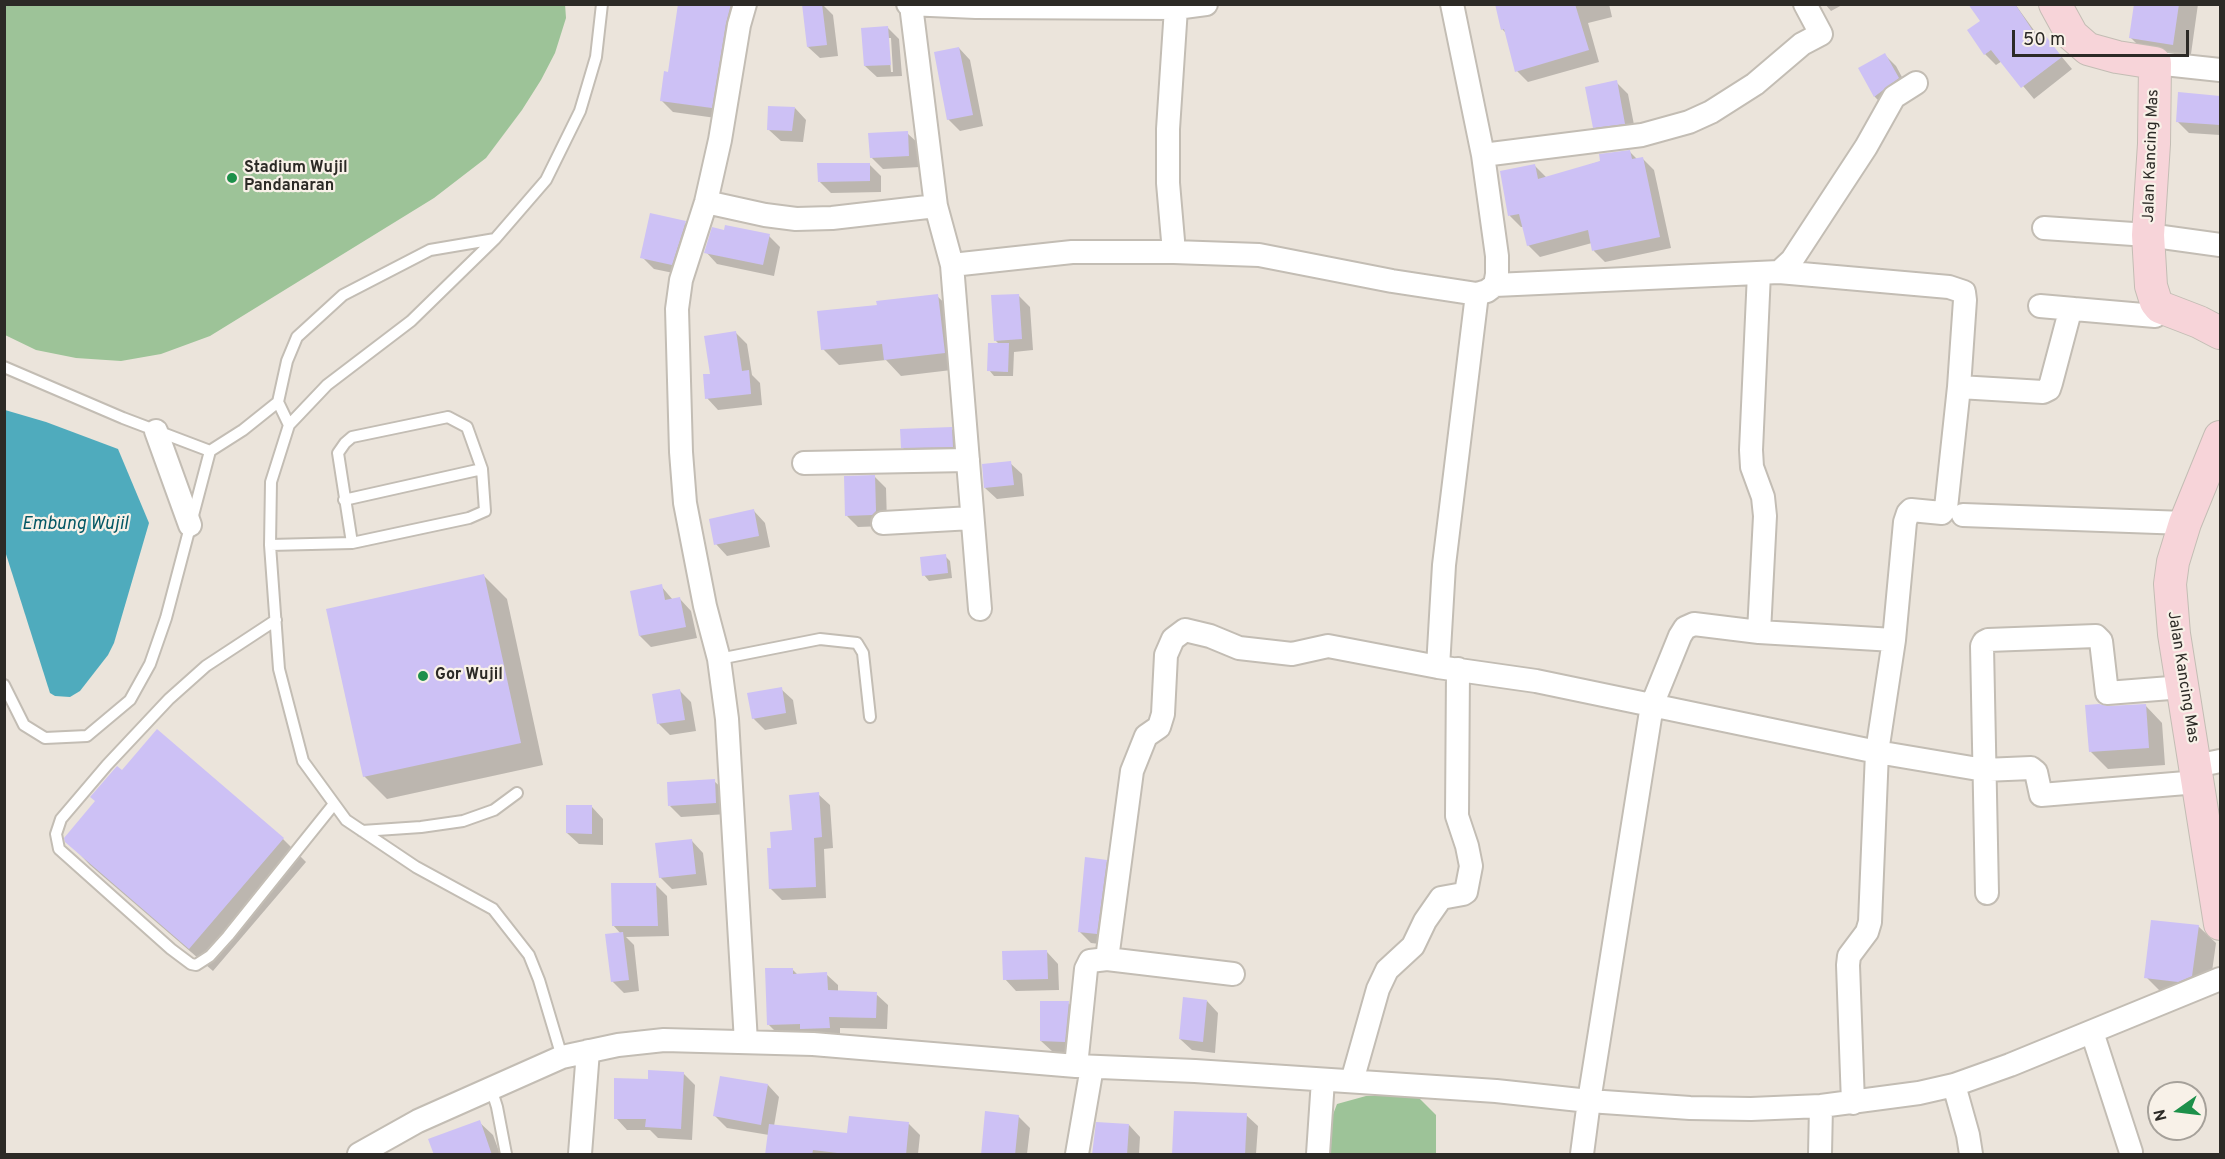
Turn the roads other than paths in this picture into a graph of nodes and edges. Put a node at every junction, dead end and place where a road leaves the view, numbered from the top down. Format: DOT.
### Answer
graph roads {
  1 [pos="602,4"];
  2 [pos="745,4"];
  3 [pos="1452,4"];
  4 [pos="1805,4"];
  5 [pos="2055,4"];
  6 [pos="909,5"];
  7 [pos="1203,5"];
  8 [pos="1176,8"];
  9 [pos="2155,63"];
  10 [pos="2220,70"];
  11 [pos="1916,83"];
  12 [pos="1483,154"];
  13 [pos="706,202"];
  14 [pos="936,206"];
  15 [pos="2044,228"];
  16 [pos="2148,235"];
  17 [pos="495,239"];
  18 [pos="2220,245"];
  19 [pos="1174,252"];
  20 [pos="952,265"];
  21 [pos="1769,272"];
  22 [pos="1486,290"];
  23 [pos="2040,306"];
  24 [pos="2160,307"];
  25 [pos="2074,309"];
  26 [pos="2220,333"];
  27 [pos="4,367"];
  28 [pos="1959,387"];
  29 [pos="278,402"];
  30 [pos="290,425"];
  31 [pos="156,431"];
  32 [pos="2220,437"];
  33 [pos="210,451"];
  34 [pos="968,460"];
  35 [pos="804,463"];
  36 [pos="482,469"];
  37 [pos="345,500"];
  38 [pos="1963,515"];
  39 [pos="972,518"];
  40 [pos="2186,522"];
  41 [pos="883,523"];
  42 [pos="190,525"];
  43 [pos="352,543"];
  44 [pos="270,545"];
  45 [pos="980,609"];
  46 [pos="276,620"];
  47 [pos="1759,632"];
  48 [pos="1894,640"];
  49 [pos="719,659"];
  50 [pos="1448,668"];
  51 [pos="4,685"];
  52 [pos="2183,687"];
  53 [pos="1652,705"];
  54 [pos="870,717"];
  55 [pos="1877,752"];
  56 [pos="1984,770"];
  57 [pos="2205,770"];
  58 [pos="518,793"];
  59 [pos="334,804"];
  60 [pos="362,831"];
  61 [pos="1987,893"];
  62 [pos="2220,924"];
  63 [pos="1107,959"];
  64 [pos="1233,974"];
  65 [pos="2220,979"];
  66 [pos="2092,1032"];
  67 [pos="746,1042"];
  68 [pos="588,1051"];
  69 [pos="562,1057"];
  70 [pos="1084,1066"];
  71 [pos="1323,1080"];
  72 [pos="1352,1081"];
  73 [pos="1954,1085"];
  74 [pos="491,1088"];
  75 [pos="1588,1101"];
  76 [pos="1853,1103"];
  77 [pos="1821,1106"];
  78 [pos="2131,1152"];
  79 [pos="359,1155"];
  80 [pos="506,1155"];
  81 [pos="580,1155"];
  82 [pos="1077,1155"];
  83 [pos="1318,1155"];
  84 [pos="1582,1155"];
  85 [pos="1820,1155"];
  86 [pos="1971,1155"];
  1 -- 17 [label="lane"];
  2 -- 13 [label="street"];
  3 -- 12 [label="street"];
  4 -- 12 [label="street"];
  5 -- 9 [label="street"];
  6 -- 8 [label="street"];
  6 -- 14 [label="street"];
  7 -- 8 [label="street"];
  8 -- 19 [label="street"];
  9 -- 10 [label="street"];
  9 -- 16 [label="street, Jalan Kancing Mas"];
  11 -- 21 [label="street"];
  12 -- 22 [label="street"];
  13 -- 14 [label="street"];
  13 -- 49 [label="street"];
  14 -- 20 [label="street"];
  15 -- 16 [label="street"];
  16 -- 18 [label="street"];
  16 -- 24 [label="street, Jalan Kancing Mas"];
  17 -- 29 [label="lane"];
  17 -- 30 [label="lane"];
  19 -- 20 [label="street"];
  19 -- 22 [label="street"];
  20 -- 34 [label="street"];
  21 -- 22 [label="street"];
  21 -- 28 [label="street"];
  21 -- 47 [label="street"];
  22 -- 50 [label="street"];
  23 -- 25 [label="street"];
  24 -- 25 [label="street"];
  24 -- 26 [label="street"];
  25 -- 28 [label="street"];
  27 -- 31 [label="lane"];
  28 -- 48 [label="street"];
  29 -- 30 [label="lane"];
  29 -- 33 [label="lane"];
  30 -- 44 [label="lane"];
  31 -- 33 [label="lane"];
  31 -- 42 [label="street"];
  32 -- 40 [label="street, Jalan Kancing Mas"];
  33 -- 42 [label="lane"];
  34 -- 35 [label="street"];
  34 -- 39 [label="street"];
  36 -- 37 [label="lane"];
  36 -- 37 [label="lane"];
  36 -- 43 [label="lane"];
  37 -- 43 [label="lane"];
  38 -- 40 [label="street"];
  39 -- 41 [label="street"];
  39 -- 45 [label="street"];
  40 -- 52 [label="street, Jalan Kancing Mas"];
  42 -- 51 [label="lane"];
  43 -- 44 [label="lane"];
  44 -- 46 [label="lane"];
  46 -- 59 [label="lane"];
  46 -- 59 [label="lane"];
  47 -- 48 [label="street"];
  47 -- 53 [label="street"];
  48 -- 55 [label="street"];
  49 -- 54 [label="lane"];
  49 -- 67 [label="street"];
  50 -- 53 [label="street"];
  50 -- 63 [label="street"];
  50 -- 72 [label="street"];
  52 -- 56 [label="street"];
  52 -- 57 [label="street, Jalan Kancing Mas"];
  53 -- 55 [label="street"];
  53 -- 75 [label="street"];
  55 -- 56 [label="street"];
  55 -- 76 [label="street"];
  56 -- 57 [label="street"];
  56 -- 61 [label="street"];
  57 -- 62 [label="street, Jalan Kancing Mas"];
  58 -- 60 [label="lane"];
  59 -- 60 [label="lane"];
  60 -- 69 [label="lane"];
  63 -- 64 [label="street"];
  63 -- 70 [label="street"];
  65 -- 66 [label="street"];
  66 -- 73 [label="street"];
  66 -- 78 [label="street"];
  67 -- 68 [label="street"];
  67 -- 70 [label="street"];
  68 -- 69 [label="street"];
  68 -- 81 [label="street"];
  69 -- 74 [label="street"];
  70 -- 71 [label="street"];
  70 -- 82 [label="street"];
  71 -- 72 [label="street"];
  71 -- 83 [label="street"];
  72 -- 75 [label="street"];
  73 -- 76 [label="street"];
  73 -- 86 [label="street"];
  74 -- 79 [label="street"];
  74 -- 80 [label="lane"];
  75 -- 77 [label="street"];
  75 -- 84 [label="street"];
  76 -- 77 [label="street"];
  77 -- 85 [label="street"];
}
